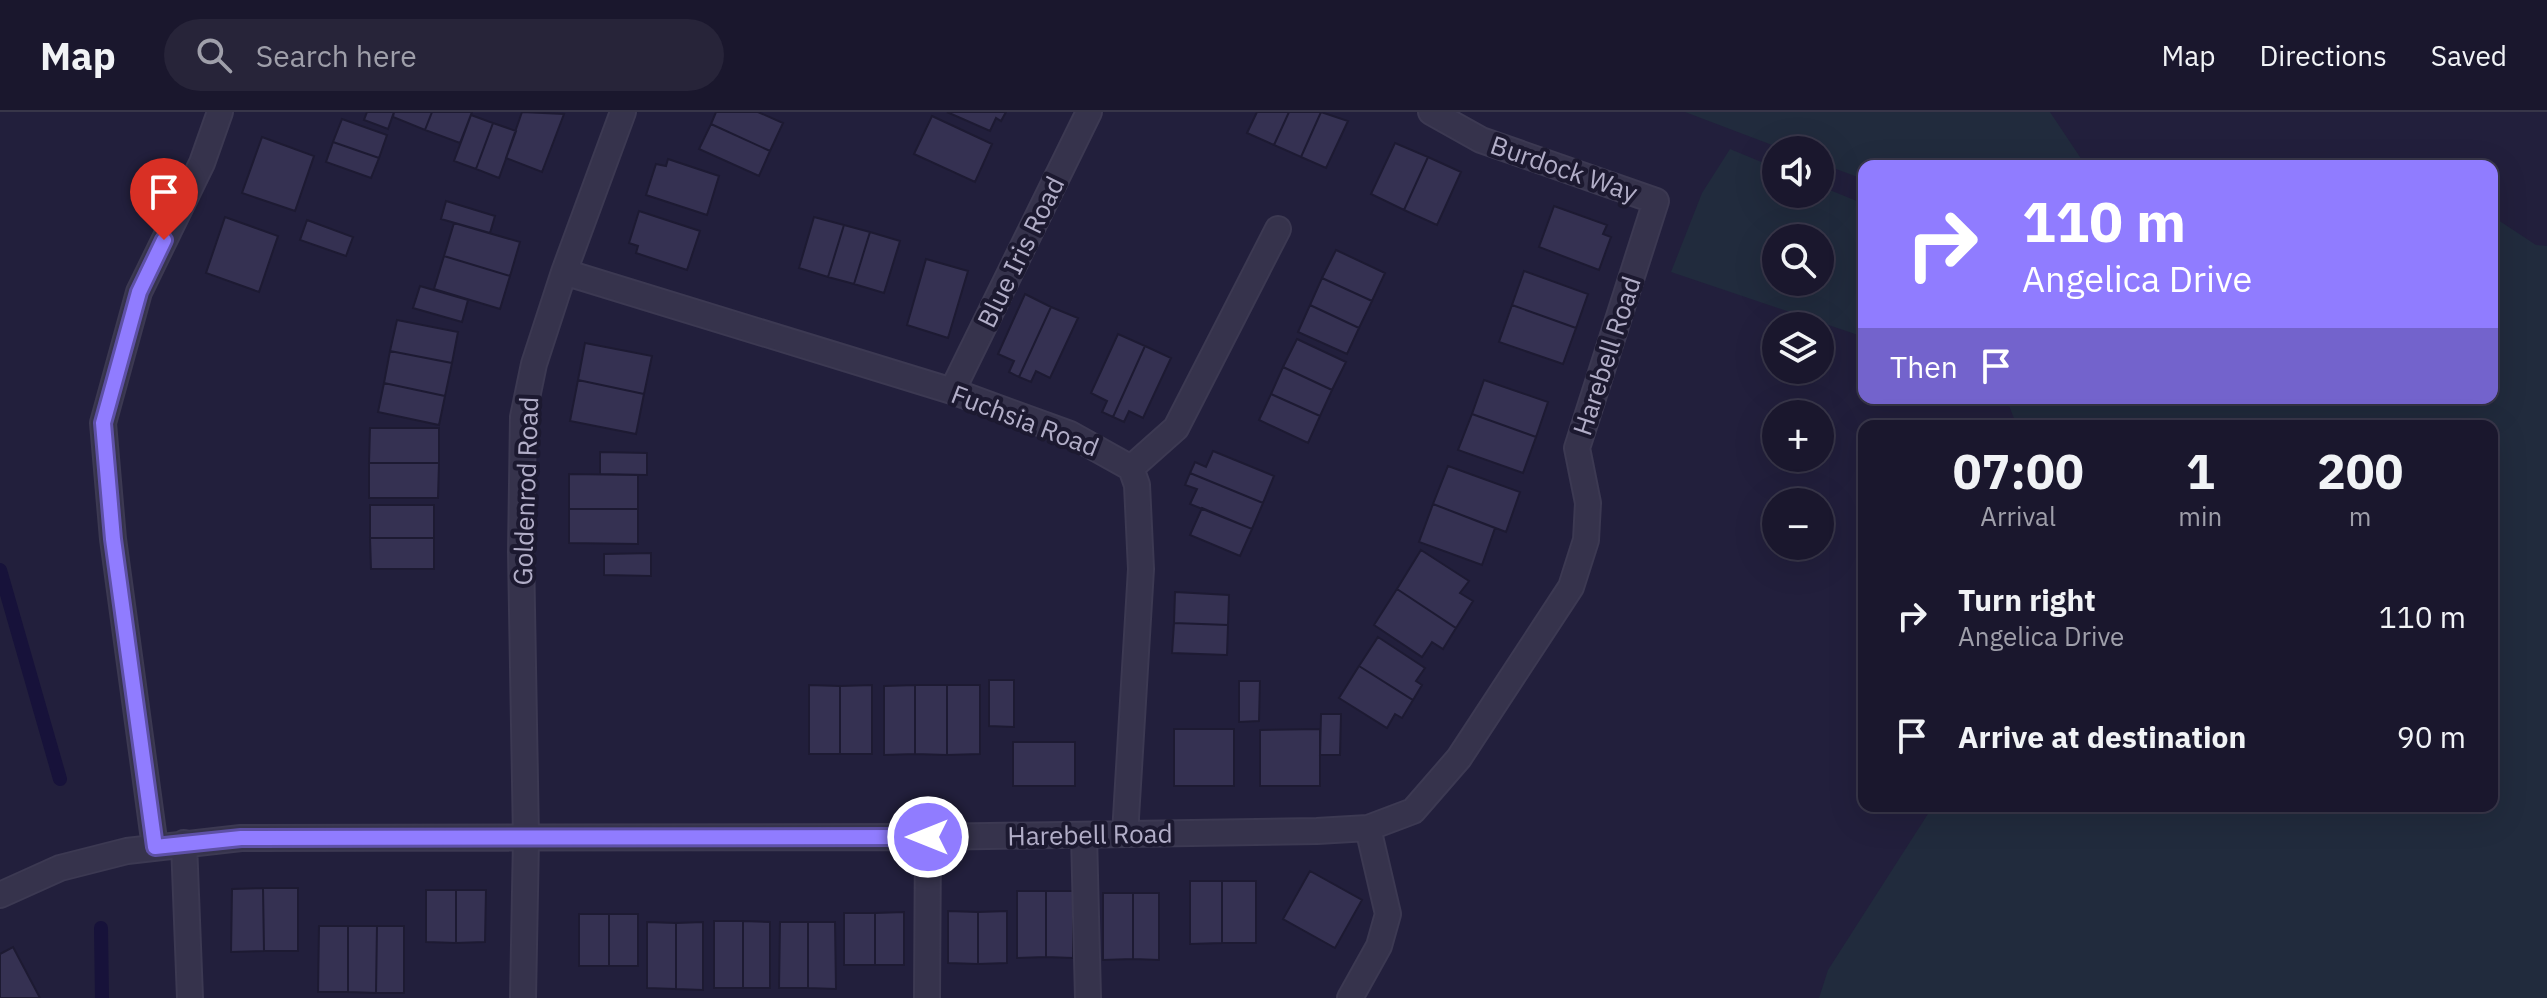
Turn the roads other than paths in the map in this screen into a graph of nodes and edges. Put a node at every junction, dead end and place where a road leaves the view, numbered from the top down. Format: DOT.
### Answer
graph roads {
  1 [pos="220,112"];
  2 [pos="623,112"];
  3 [pos="1089,112"];
  4 [pos="1431,112"];
  5 [pos="1656,201"];
  6 [pos="1278,229"];
  7 [pos="564,272"];
  8 [pos="952,391"];
  9 [pos="1131,468"];
  10 [pos="1368,828"];
  11 [pos="1125,834"];
  12 [pos="1084,835"];
  13 [pos="928,837"];
  14 [pos="526,839"];
  15 [pos="184,843"];
  16 [pos="155,847"];
  17 [pos="0,895"];
  18 [pos="190,998"];
  19 [pos="523,998"];
  20 [pos="927,998"];
  21 [pos="1088,998"];
  22 [pos="1350,998"];
  1 -- 16 [label="street"];
  2 -- 7 [label="street, Goldenrod Road"];
  3 -- 8 [label="street, Blue Iris Road"];
  4 -- 5 [label="street, Burdock Way"];
  5 -- 10 [label="street, Harebell Road"];
  6 -- 9 [label="street"];
  7 -- 8 [label="street, Fuchsia Road"];
  7 -- 14 [label="street, Goldenrod Road"];
  8 -- 9 [label="street, Fuchsia Road"];
  9 -- 11 [label="street, Fuchsia Road"];
  10 -- 11 [label="street, Harebell Road"];
  10 -- 22 [label="street"];
  11 -- 12 [label="street, Harebell Road"];
  12 -- 13 [label="street, Harebell Road"];
  12 -- 21 [label="street"];
  13 -- 14 [label="street, Harebell Road"];
  13 -- 20 [label="street"];
  14 -- 15 [label="street, Harebell Road"];
  14 -- 19 [label="street, Goldenrod Road"];
  15 -- 16 [label="street, Harebell Road"];
  15 -- 18 [label="street"];
  16 -- 17 [label="street, Harebell Road"];
}
